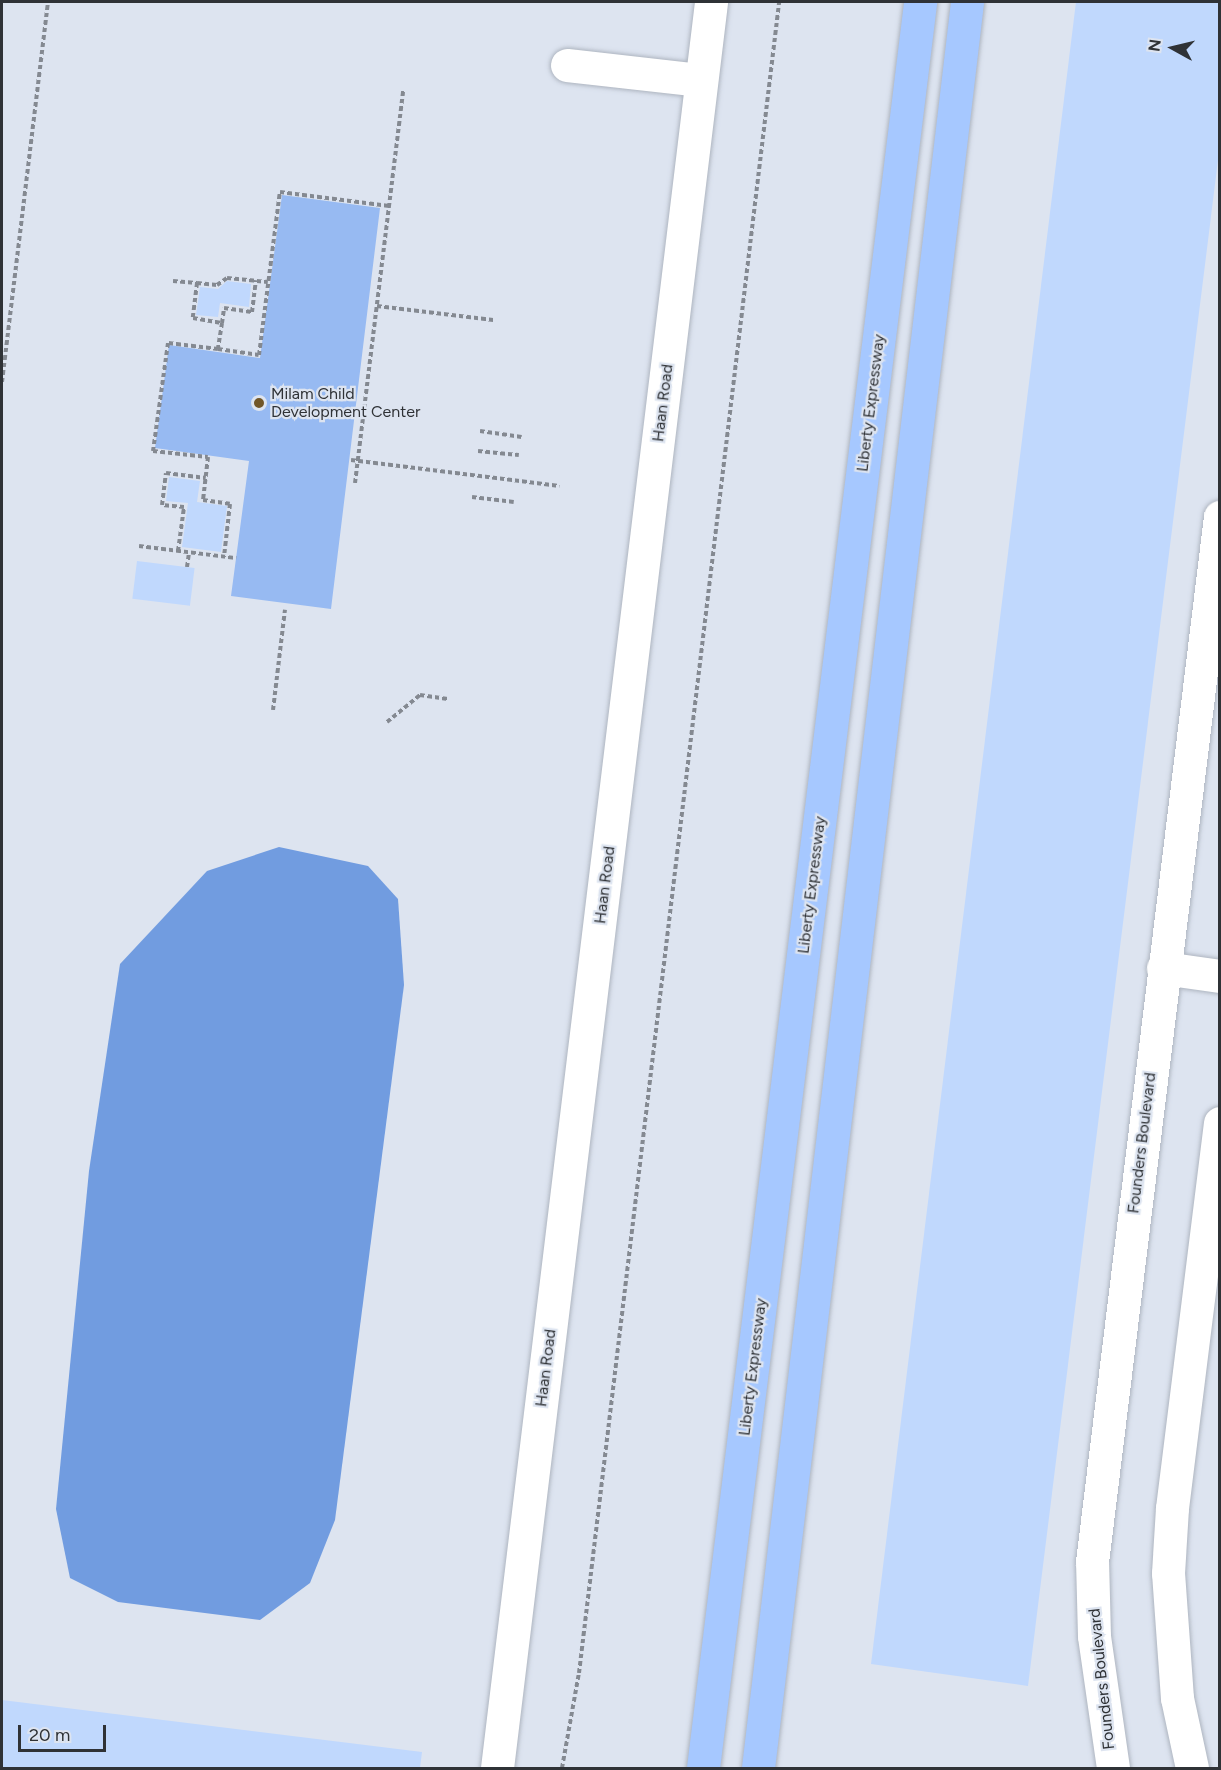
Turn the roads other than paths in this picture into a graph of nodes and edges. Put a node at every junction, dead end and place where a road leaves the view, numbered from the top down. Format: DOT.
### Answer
graph roads {
  1 [pos="711,2"];
  2 [pos="920,2"];
  3 [pos="967,2"];
  4 [pos="567,65"];
  5 [pos="701,80"];
  6 [pos="1220,517"];
  7 [pos="1163,968"];
  8 [pos="1220,976"];
  9 [pos="1220,1123"];
  10 [pos="1208,1315"];
  11 [pos="497,1768"];
  12 [pos="704,1768"];
  13 [pos="758,1768"];
  14 [pos="1113,1768"];
  15 [pos="1192,1768"];
  1 -- 5 [label="street, Haan Road"];
  2 -- 12 [label="highway, Liberty Expressway"];
  3 -- 13 [label="highway"];
  4 -- 5 [label="street"];
  5 -- 11 [label="street, Haan Road"];
  6 -- 7 [label="street, Founders Boulevard"];
  7 -- 8 [label="street"];
  7 -- 14 [label="street, Founders Boulevard"];
  9 -- 10 [label="street"];
  10 -- 15 [label="street"];
}
